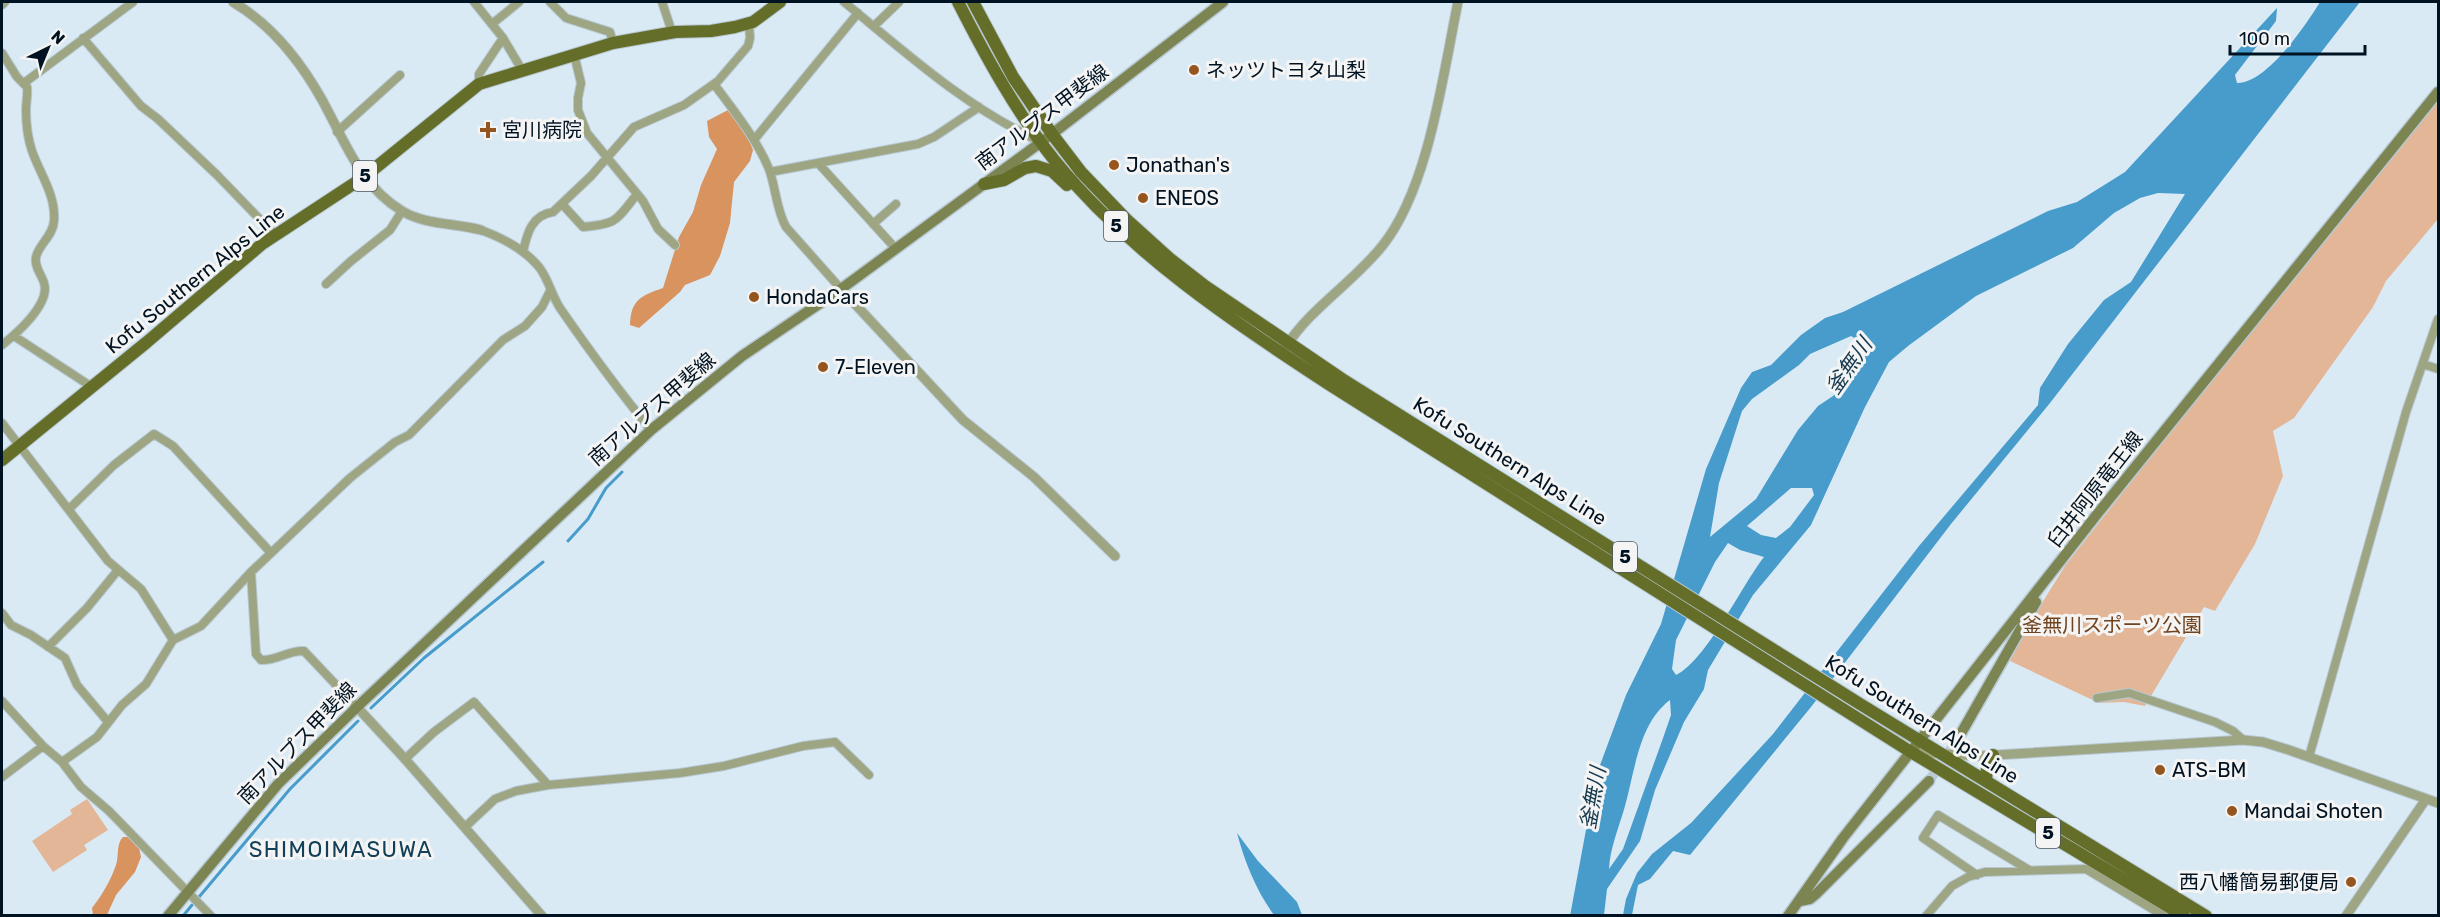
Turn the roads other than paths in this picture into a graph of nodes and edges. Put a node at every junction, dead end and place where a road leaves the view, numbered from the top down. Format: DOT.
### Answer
graph roads {
  1 [pos="5,2"];
  2 [pos="133,2"];
  3 [pos="233,2"];
  4 [pos="474,2"];
  5 [pos="519,2"];
  6 [pos="550,2"];
  7 [pos="662,2"];
  8 [pos="780,2"];
  9 [pos="844,2"];
  10 [pos="899,2"];
  11 [pos="958,2"];
  12 [pos="973,2"];
  13 [pos="1223,2"];
  14 [pos="1458,2"];
  15 [pos="2,5"];
  16 [pos="858,13"];
  17 [pos="749,23"];
  18 [pos="492,24"];
  19 [pos="874,26"];
  20 [pos="672,32"];
  21 [pos="83,38"];
  22 [pos="503,38"];
  23 [pos="613,43"];
  24 [pos="2,53"];
  25 [pos="574,54"];
  26 [pos="522,70"];
  27 [pos="400,75"];
  28 [pos="24,83"];
  29 [pos="479,84"];
  30 [pos="714,84"];
  31 [pos="2439,92"];
  32 [pos="978,107"];
  33 [pos="337,132"];
  34 [pos="1052,134"];
  35 [pos="754,140"];
  36 [pos="1041,142"];
  37 [pos="608,157"];
  38 [pos="818,163"];
  39 [pos="770,172"];
  40 [pos="364,177"];
  41 [pos="984,184"];
  42 [pos="637,194"];
  43 [pos="562,204"];
  44 [pos="896,204"];
  45 [pos="402,211"];
  46 [pos="873,224"];
  47 [pos="481,230"];
  48 [pos="1120,230"];
  49 [pos="275,236"];
  50 [pos="675,245"];
  51 [pos="896,249"];
  52 [pos="523,252"];
  53 [pos="326,284"];
  54 [pos="841,289"];
  55 [pos="550,291"];
  56 [pos="2439,319"];
  57 [pos="14,336"];
  58 [pos="2,345"];
  59 [pos="1285,349"];
  60 [pos="2423,364"];
  61 [pos="2439,369"];
  62 [pos="1340,384"];
  63 [pos="92,387"];
  64 [pos="2,423"];
  65 [pos="651,430"];
  66 [pos="19,447"];
  67 [pos="2,460"];
  68 [pos="69,509"];
  69 [pos="271,553"];
  70 [pos="1115,556"];
  71 [pos="118,570"];
  72 [pos="251,572"];
  73 [pos="2047,580"];
  74 [pos="2,613"];
  75 [pos="173,640"];
  76 [pos="48,647"];
  77 [pos="2097,698"];
  78 [pos="2,700"];
  79 [pos="357,707"];
  80 [pos="108,722"];
  81 [pos="1959,737"];
  82 [pos="2243,740"];
  83 [pos="1920,741"];
  84 [pos="43,746"];
  85 [pos="1911,752"];
  86 [pos="1993,755"];
  87 [pos="1946,756"];
  88 [pos="2309,757"];
  89 [pos="405,759"];
  90 [pos="63,762"];
  91 [pos="869,775"];
  92 [pos="2,777"];
  93 [pos="1929,781"];
  94 [pos="1986,781"];
  95 [pos="548,785"];
  96 [pos="2426,799"];
  97 [pos="2439,803"];
  98 [pos="465,827"];
  99 [pos="2030,871"];
  100 [pos="1977,875"];
  101 [pos="187,893"];
  102 [pos="1800,901"];
  103 [pos="168,915"];
  104 [pos="211,915"];
  105 [pos="542,915"];
  106 [pos="1788,915"];
  107 [pos="1926,915"];
  108 [pos="2164,915"];
  109 [pos="2184,915"];
  110 [pos="2206,915"];
  111 [pos="2346,915"];
  1 -- 15 [label="street"];
  2 -- 21 [label="street"];
  3 -- 33 [label="street"];
  4 -- 18 [label="street"];
  5 -- 18 [label="street"];
  6 -- 23 [label="street"];
  7 -- 20 [label="street"];
  8 -- 17 [label="main road, Kofu Southern Alps Line / 5"];
  9 -- 16 [label="street"];
  10 -- 19 [label="street"];
  11 -- 36 [label="main road, Kofu Southern Alps Line / 5"];
  12 -- 34 [label="main road, Kofu Southern Alps Line / 5"];
  13 -- 34 [label="main road, 南アルプス甲斐線"];
  14 -- 59 [label="street"];
  16 -- 19 [label="street"];
  16 -- 35 [label="street"];
  17 -- 20 [label="main road, Kofu Southern Alps Line / 5"];
  17 -- 30 [label="street"];
  18 -- 22 [label="street"];
  19 -- 32 [label="street"];
  20 -- 23 [label="main road, Kofu Southern Alps Line / 5"];
  21 -- 28 [label="street"];
  21 -- 49 [label="street"];
  22 -- 26 [label="street"];
  22 -- 29 [label="street"];
  23 -- 25 [label="main road, Kofu Southern Alps Line / 5"];
  24 -- 28 [label="street"];
  25 -- 26 [label="main road, Kofu Southern Alps Line / 5"];
  25 -- 37 [label="street"];
  26 -- 29 [label="main road, Kofu Southern Alps Line / 5"];
  27 -- 33 [label="street"];
  28 -- 57 [label="street"];
  29 -- 40 [label="main road, Kofu Southern Alps Line / 5"];
  30 -- 35 [label="street"];
  30 -- 37 [label="street"];
  31 -- 73 [label="main road, 臼井阿原竜王線"];
  32 -- 36 [label="street"];
  32 -- 38 [label="street"];
  33 -- 40 [label="street"];
  34 -- 36 [label="main road, 南アルプス甲斐線"];
  34 -- 59 [label="main road, Kofu Southern Alps Line / 5"];
  35 -- 39 [label="street"];
  36 -- 41 [label="main road, 南アルプス甲斐線"];
  36 -- 48 [label="main road, Kofu Southern Alps Line / 5"];
  37 -- 42 [label="street"];
  37 -- 43 [label="street"];
  38 -- 39 [label="street"];
  38 -- 46 [label="street"];
  39 -- 54 [label="street"];
  40 -- 45 [label="street"];
  40 -- 49 [label="main road, Kofu Southern Alps Line / 5"];
  41 -- 48 [label="main road"];
  41 -- 51 [label="main road, 南アルプス甲斐線"];
  42 -- 43 [label="street"];
  42 -- 50 [label="street"];
  43 -- 52 [label="street"];
  44 -- 46 [label="street"];
  45 -- 47 [label="street"];
  45 -- 53 [label="street"];
  46 -- 51 [label="street"];
  47 -- 52 [label="street"];
  48 -- 59 [label="main road, Kofu Southern Alps Line / 5"];
  49 -- 63 [label="main road, Kofu Southern Alps Line / 5"];
  51 -- 54 [label="main road, 南アルプス甲斐線"];
  52 -- 55 [label="street"];
  54 -- 65 [label="main road, 南アルプス甲斐線"];
  54 -- 70 [label="street"];
  55 -- 65 [label="street"];
  55 -- 69 [label="street"];
  56 -- 60 [label="street"];
  57 -- 58 [label="street"];
  57 -- 63 [label="street"];
  59 -- 62 [label="main road, Kofu Southern Alps Line / 5"];
  60 -- 61 [label="street"];
  60 -- 88 [label="street"];
  62 -- 83 [label="main road, Kofu Southern Alps Line / 5"];
  62 -- 85 [label="main road, Kofu Southern Alps Line / 5"];
  63 -- 66 [label="main road, Kofu Southern Alps Line / 5"];
  64 -- 66 [label="street"];
  65 -- 79 [label="main road, 南アルプス甲斐線"];
  66 -- 67 [label="main road, Kofu Southern Alps Line / 5"];
  66 -- 68 [label="street"];
  68 -- 69 [label="street"];
  68 -- 71 [label="street"];
  69 -- 72 [label="street"];
  71 -- 75 [label="street"];
  71 -- 76 [label="street"];
  72 -- 75 [label="street"];
  72 -- 79 [label="street"];
  73 -- 81 [label="main road"];
  73 -- 83 [label="main road, 臼井阿原竜王線"];
  74 -- 76 [label="street"];
  75 -- 80 [label="street"];
  76 -- 80 [label="street"];
  77 -- 82 [label="street"];
  78 -- 84 [label="street"];
  79 -- 89 [label="street"];
  79 -- 101 [label="main road, 南アルプス甲斐線"];
  80 -- 90 [label="street"];
  82 -- 86 [label="street"];
  82 -- 88 [label="street"];
  83 -- 85 [label="main road, 臼井阿原竜王線"];
  83 -- 87 [label="main road, Kofu Southern Alps Line / 5"];
  84 -- 90 [label="street"];
  84 -- 92 [label="street"];
  85 -- 87 [label="street"];
  85 -- 102 [label="main road, 臼井阿原竜王線"];
  85 -- 109 [label="main road, Kofu Southern Alps Line / 5"];
  86 -- 87 [label="street"];
  86 -- 94 [label="main road"];
  87 -- 94 [label="main road, Kofu Southern Alps Line / 5"];
  88 -- 96 [label="street"];
  89 -- 95 [label="street"];
  89 -- 98 [label="street"];
  90 -- 101 [label="street"];
  91 -- 95 [label="street"];
  93 -- 102 [label="main road"];
  94 -- 110 [label="main road, Kofu Southern Alps Line / 5"];
  95 -- 98 [label="street"];
  96 -- 97 [label="street"];
  96 -- 111 [label="street"];
  98 -- 105 [label="street"];
  99 -- 100 [label="street"];
  99 -- 100 [label="street"];
  99 -- 108 [label="street"];
  100 -- 107 [label="street"];
  101 -- 103 [label="main road, 南アルプス甲斐線"];
  101 -- 104 [label="street"];
  102 -- 106 [label="main road, 臼井阿原竜王線"];
}
